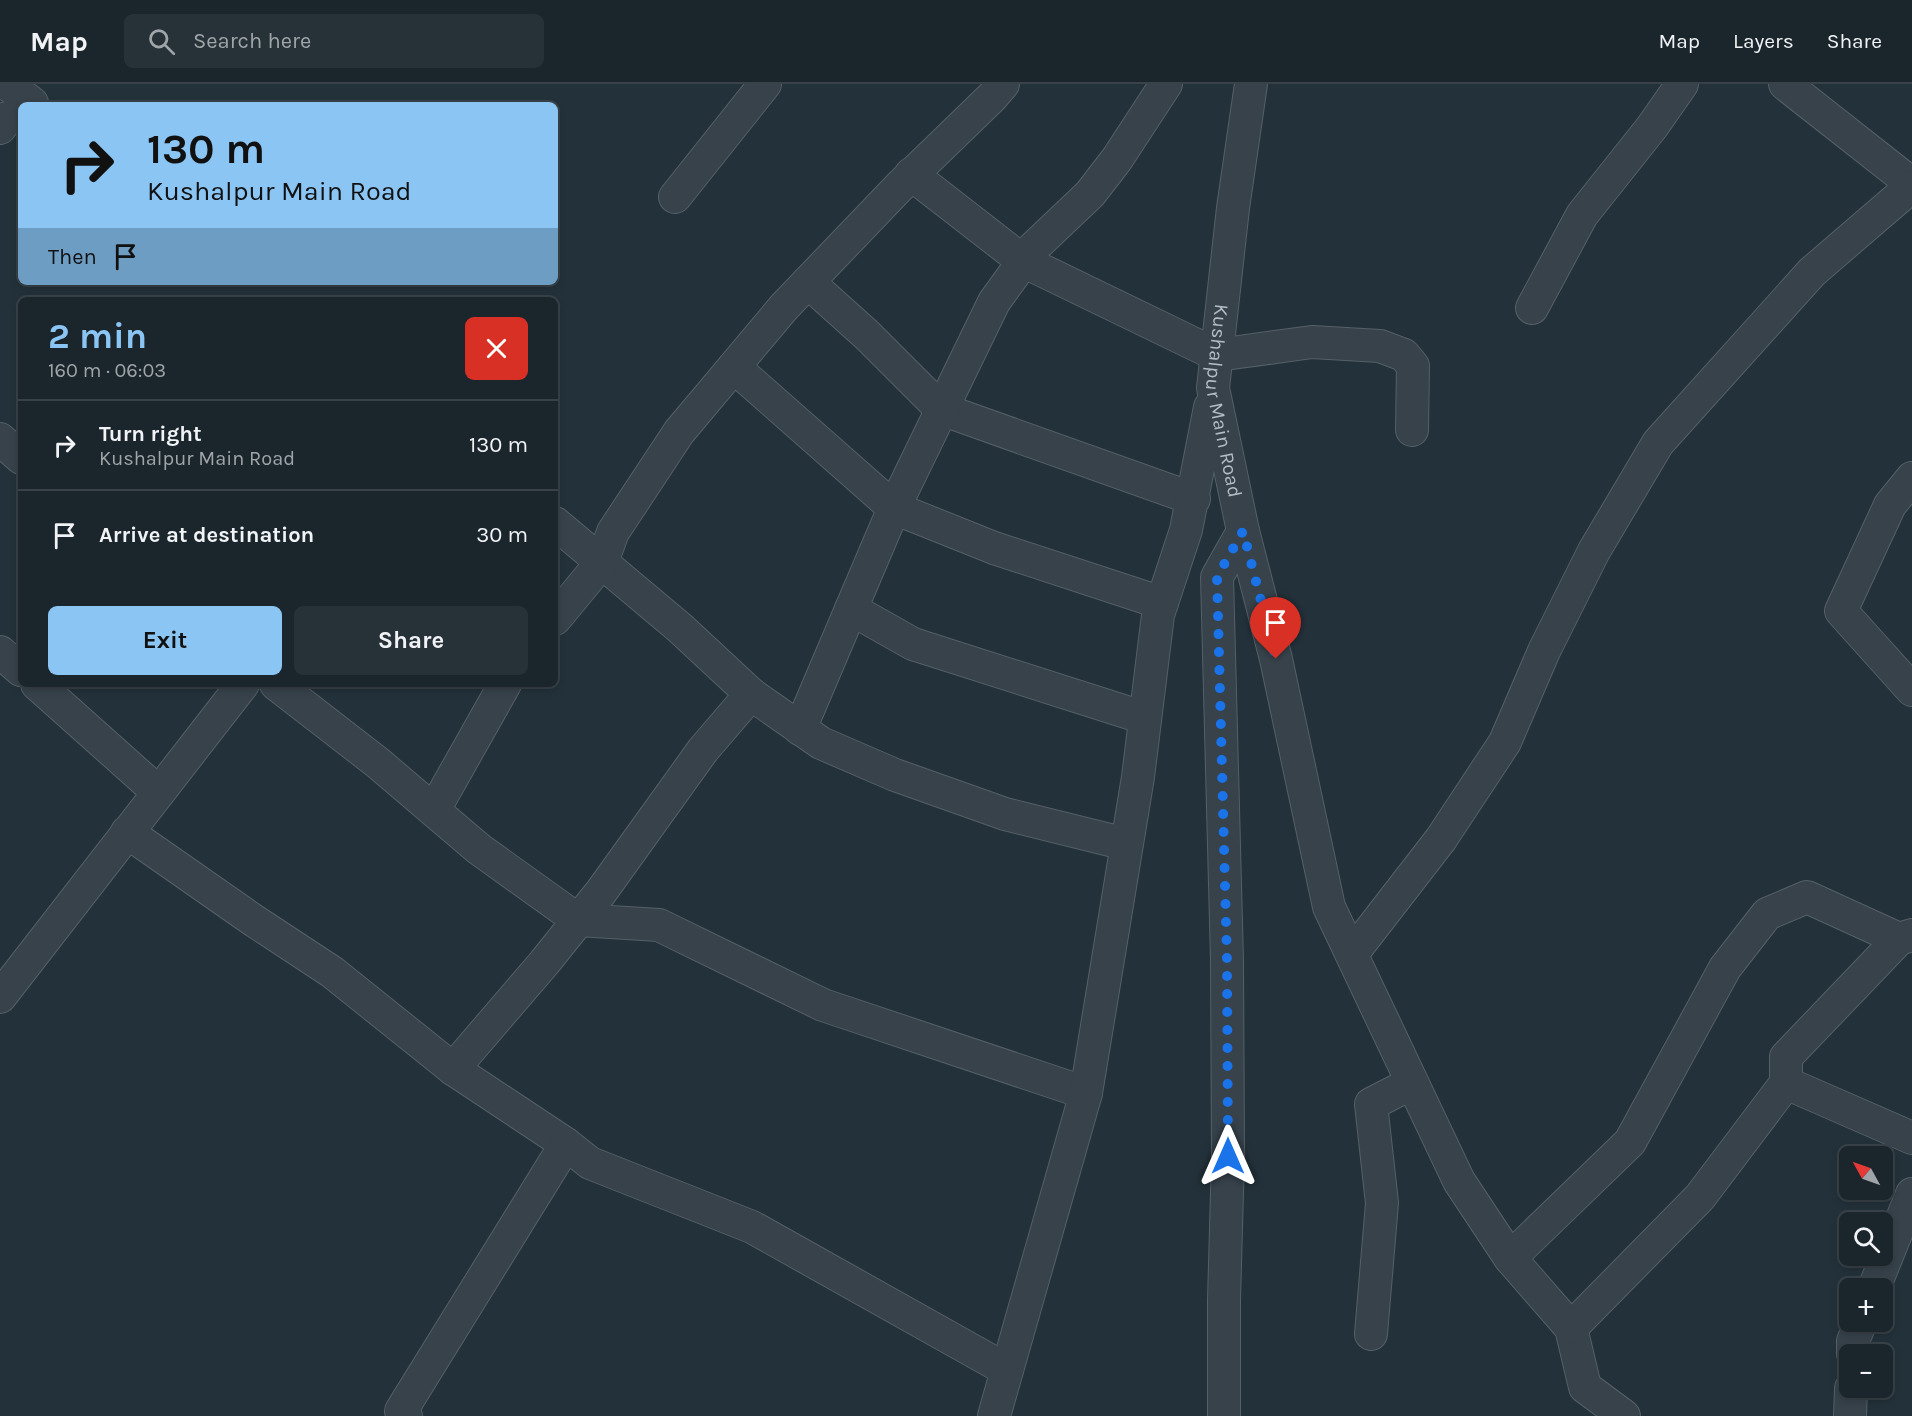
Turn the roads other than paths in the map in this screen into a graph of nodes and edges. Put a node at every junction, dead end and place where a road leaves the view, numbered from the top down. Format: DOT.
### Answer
graph roads {
  1 [pos="7,84"];
  2 [pos="765,84"];
  3 [pos="1003,84"];
  4 [pos="1166,84"];
  5 [pos="1251,84"];
  6 [pos="1682,84"];
  7 [pos="1785,84"];
  8 [pos="13,116"];
  9 [pos="911,174"];
  10 [pos="1912,185"];
  11 [pos="675,197"];
  12 [pos="1023,261"];
  13 [pos="808,282"];
  14 [pos="1532,308"];
  15 [pos="1217,355"];
  16 [pos="734,367"];
  17 [pos="1213,388"];
  18 [pos="941,409"];
  19 [pos="1412,430"];
  20 [pos="0,440"];
  21 [pos="18,455"];
  22 [pos="1912,477"];
  23 [pos="1194,499"];
  24 [pos="894,508"];
  25 [pos="558,525"];
  26 [pos="1243,531"];
  27 [pos="602,562"];
  28 [pos="1162,603"];
  29 [pos="851,609"];
  30 [pos="558,615"];
  31 [pos="0,652"];
  32 [pos="18,667"];
  33 [pos="40,687"];
  34 [pos="241,687"];
  35 [pos="280,687"];
  36 [pos="503,687"];
  37 [pos="1912,690"];
  38 [pos="750,694"];
  39 [pos="1145,718"];
  40 [pos="800,729"];
  41 [pos="158,792"];
  42 [pos="434,810"];
  43 [pos="127,832"];
  44 [pos="1126,844"];
  45 [pos="578,920"];
  46 [pos="1906,937"];
  47 [pos="1352,954"];
  48 [pos="6,977"];
  49 [pos="453,1069"];
  50 [pos="1412,1083"];
  51 [pos="1786,1083"];
  52 [pos="1086,1093"];
  53 [pos="1912,1138"];
  54 [pos="566,1144"];
  55 [pos="1912,1194"];
  56 [pos="1510,1258"];
  57 [pos="1878,1278"];
  58 [pos="1571,1328"];
  59 [pos="1371,1334"];
  60 [pos="1007,1370"];
  61 [pos="1851,1398"];
  62 [pos="1582,1401"];
  63 [pos="406,1416"];
  64 [pos="994,1416"];
  65 [pos="1224,1416"];
  66 [pos="1624,1416"];
  67 [pos="1850,1416"];
  1 -- 8 [label="street"];
  2 -- 11 [label="street"];
  3 -- 9 [label="street"];
  4 -- 12 [label="street"];
  5 -- 15 [label="street, Kushalpur Main Road"];
  6 -- 14 [label="street"];
  7 -- 10 [label="street"];
  9 -- 12 [label="street"];
  9 -- 13 [label="street"];
  10 -- 47 [label="street"];
  12 -- 15 [label="street"];
  12 -- 18 [label="street"];
  13 -- 16 [label="street"];
  13 -- 18 [label="street"];
  15 -- 17 [label="street, Kushalpur Main Road"];
  15 -- 19 [label="street"];
  16 -- 24 [label="street"];
  16 -- 27 [label="street"];
  17 -- 23 [label="street"];
  17 -- 26 [label="street, Kushalpur Main Road"];
  18 -- 23 [label="street"];
  18 -- 24 [label="street"];
  20 -- 21 [label="street"];
  22 -- 37 [label="street"];
  23 -- 28 [label="street"];
  24 -- 28 [label="street"];
  24 -- 29 [label="street"];
  25 -- 27 [label="street"];
  26 -- 47 [label="street, Kushalpur Main Road"];
  26 -- 65 [label="street"];
  27 -- 30 [label="street"];
  27 -- 38 [label="street"];
  28 -- 39 [label="street"];
  29 -- 39 [label="street"];
  29 -- 40 [label="street"];
  31 -- 32 [label="street"];
  33 -- 41 [label="street"];
  34 -- 41 [label="street"];
  35 -- 42 [label="street"];
  36 -- 42 [label="street"];
  38 -- 40 [label="street"];
  38 -- 45 [label="street"];
  39 -- 44 [label="street"];
  40 -- 44 [label="street"];
  41 -- 43 [label="street"];
  42 -- 45 [label="street"];
  43 -- 48 [label="street"];
  43 -- 49 [label="street"];
  44 -- 52 [label="street"];
  45 -- 49 [label="street"];
  45 -- 52 [label="street"];
  46 -- 51 [label="street"];
  46 -- 56 [label="street"];
  47 -- 50 [label="street, Kushalpur Main Road"];
  49 -- 54 [label="street"];
  50 -- 56 [label="street, Kushalpur Main Road"];
  50 -- 59 [label="street"];
  51 -- 53 [label="street"];
  51 -- 58 [label="street"];
  52 -- 60 [label="street"];
  54 -- 60 [label="street"];
  54 -- 63 [label="street"];
  55 -- 57 [label="street"];
  56 -- 58 [label="street, Kushalpur Main Road"];
  58 -- 62 [label="street"];
  60 -- 64 [label="street"];
  61 -- 67 [label="street"];
  62 -- 66 [label="street"];
}
